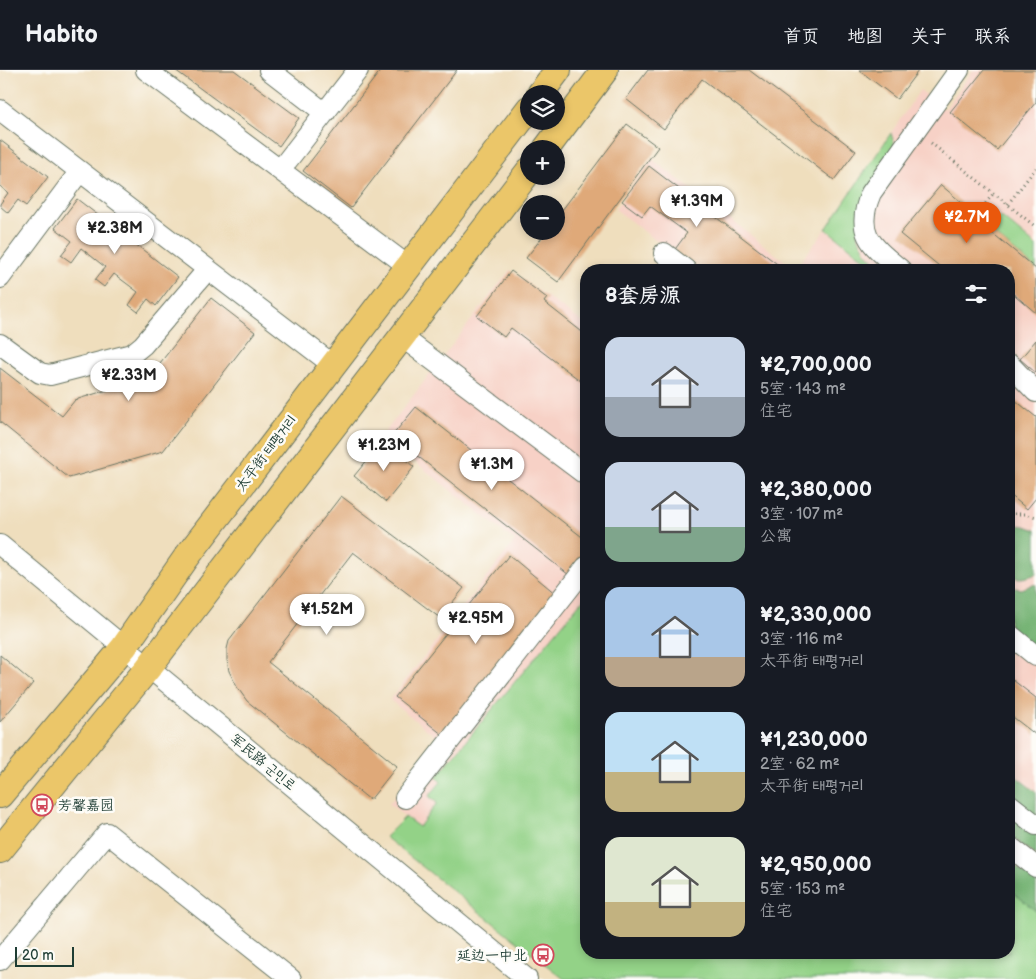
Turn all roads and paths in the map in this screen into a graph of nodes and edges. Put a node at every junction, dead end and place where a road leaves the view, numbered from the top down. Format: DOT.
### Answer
graph roads {
  1 [pos="146,70"];
  2 [pos="269,70"];
  3 [pos="358,70"];
  4 [pos="558,70"];
  5 [pos="606,70"];
  6 [pos="959,70"];
  7 [pos="547,85"];
  8 [pos="0,110"];
  9 [pos="324,113"];
  10 [pos="520,121"];
  11 [pos="915,130"];
  12 [pos="553,140"];
  13 [pos="1036,168"];
  14 [pos="280,170"];
  15 [pos="80,171"];
  16 [pos="520,183"];
  17 [pos="994,193"];
  18 [pos="1008,204"];
  19 [pos="976,214"];
  20 [pos="1036,227"];
  21 [pos="664,253"];
  22 [pos="678,264"];
  23 [pos="894,264"];
  24 [pos="408,266"];
  25 [pos="208,269"];
  26 [pos="0,278"];
  27 [pos="402,338"];
  28 [pos="0,344"];
  29 [pos="334,365"];
  30 [pos="1015,370"];
  31 [pos="1036,392"];
  32 [pos="580,471"];
  33 [pos="1015,514"];
  34 [pos="1036,517"];
  35 [pos="0,545"];
  36 [pos="19,560"];
  37 [pos="0,568"];
  38 [pos="580,575"];
  39 [pos="1015,639"];
  40 [pos="124,647"];
  41 [pos="1036,656"];
  42 [pos="148,668"];
  43 [pos="0,795"];
  44 [pos="405,798"];
  45 [pos="1015,809"];
  46 [pos="1036,825"];
  47 [pos="0,850"];
  48 [pos="1015,851"];
  49 [pos="1036,867"];
  50 [pos="0,960"];
  51 [pos="292,979"];
  52 [pos="526,979"];
  1 -- 14 [label="street"];
  2 -- 9 [label="street"];
  3 -- 9 [label="street"];
  4 -- 7 [label="main road"];
  5 -- 12 [label="main road"];
  6 -- 11 [label="street"];
  8 -- 15 [label="street"];
  9 -- 14 [label="street"];
  10 -- 24 [label="main road, 太平街 태평거리"];
  11 -- 17 [label="path"];
  11 -- 23 [label="street"];
  13 -- 18 [label="path"];
  14 -- 24 [label="street"];
  15 -- 25 [label="street"];
  15 -- 26 [label="street"];
  16 -- 27 [label="main road"];
  17 -- 18 [label="path"];
  17 -- 19 [label="path"];
  18 -- 20 [label="path"];
  21 -- 22 [label="street"];
  24 -- 29 [label="main road, 太平街 태평거리"];
  25 -- 28 [label="street"];
  25 -- 29 [label="street"];
  27 -- 32 [label="street"];
  27 -- 42 [label="main road"];
  29 -- 40 [label="main road, 太平街 태평거리"];
  30 -- 31 [label="street"];
  33 -- 34 [label="path"];
  35 -- 36 [label="street, 军民路 군민로"];
  36 -- 37 [label="street"];
  36 -- 40 [label="street, 军民路 군민로"];
  38 -- 44 [label="street"];
  39 -- 41 [label="street"];
  40 -- 42 [label="street, 军民路 군민로"];
  40 -- 43 [label="main road, 太平街 태평거리"];
  42 -- 47 [label="main road"];
  42 -- 52 [label="street, 军民路 군민로"];
  45 -- 46 [label="street"];
  48 -- 49 [label="street"];
  50 -- 51 [label="street"];
}
